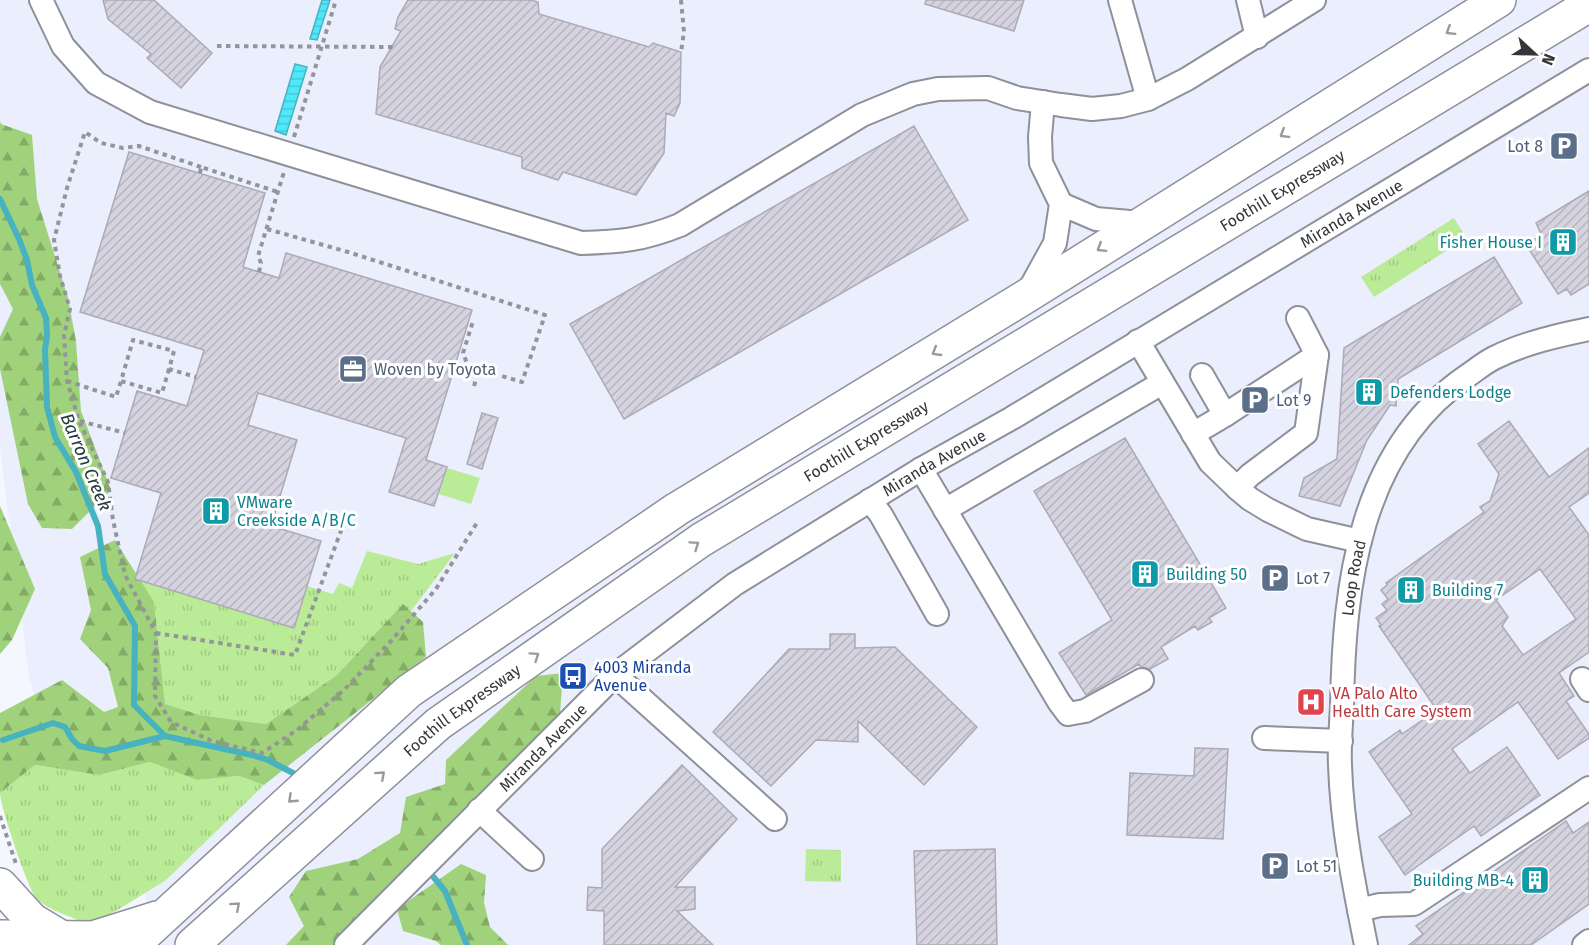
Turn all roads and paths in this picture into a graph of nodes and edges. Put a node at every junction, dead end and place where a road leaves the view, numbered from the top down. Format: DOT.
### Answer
graph roads {
  1 [pos="40,0"];
  2 [pos="336,0"];
  3 [pos="681,0"];
  4 [pos="1120,0"];
  5 [pos="1248,0"];
  6 [pos="1314,0"];
  7 [pos="1499,0"];
  8 [pos="1589,5"];
  9 [pos="1257,37"];
  10 [pos="322,45"];
  11 [pos="217,46"];
  12 [pos="393,46"];
  13 [pos="681,52"];
  14 [pos="1589,70"];
  15 [pos="1148,99"];
  16 [pos="1043,102"];
  17 [pos="293,141"];
  18 [pos="286,165"];
  19 [pos="201,167"];
  20 [pos="200,173"];
  21 [pos="278,192"];
  22 [pos="1061,204"];
  23 [pos="1141,223"];
  24 [pos="267,229"];
  25 [pos="259,272"];
  26 [pos="1025,297"];
  27 [pos="1298,318"];
  28 [pos="473,321"];
  29 [pos="1589,329"];
  30 [pos="1138,341"];
  31 [pos="1317,355"];
  32 [pos="169,369"];
  33 [pos="479,369"];
  34 [pos="1202,375"];
  35 [pos="196,377"];
  36 [pos="67,381"];
  37 [pos="121,381"];
  38 [pos="1162,383"];
  39 [pos="474,386"];
  40 [pos="1226,416"];
  41 [pos="79,421"];
  42 [pos="125,433"];
  43 [pos="1193,434"];
  44 [pos="921,469"];
  45 [pos="1237,488"];
  46 [pos="870,500"];
  47 [pos="945,510"];
  48 [pos="478,521"];
  49 [pos="342,528"];
  50 [pos="1360,541"];
  51 [pos="938,614"];
  52 [pos="156,633"];
  53 [pos="615,675"];
  54 [pos="1142,680"];
  55 [pos="1263,738"];
  56 [pos="1341,741"];
  57 [pos="1589,788"];
  58 [pos="479,810"];
  59 [pos="775,819"];
  60 [pos="532,859"];
  61 [pos="0,885"];
  62 [pos="1359,910"];
  63 [pos="165,916"];
  64 [pos="0,937"];
  65 [pos="63,939"];
  66 [pos="1589,942"];
  67 [pos="133,945"];
  68 [pos="192,945"];
  69 [pos="346,945"];
  70 [pos="1366,945"];
  71 [pos="1584,945"];
  1 -- 16 [label="street"];
  2 -- 10 [label="path"];
  3 -- 13 [label="path"];
  4 -- 15 [label="street"];
  5 -- 9 [label="street"];
  6 -- 9 [label="street"];
  7 -- 23 [label="highway, one-way"];
  68 -- 8 [label="highway, Foothill Expressway, one-way"];
  9 -- 15 [label="street"];
  10 -- 11 [label="path"];
  10 -- 12 [label="path"];
  10 -- 17 [label="path"];
  14 -- 30 [label="street, Miranda Avenue"];
  15 -- 16 [label="street"];
  16 -- 22 [label="street"];
  18 -- 21 [label="path"];
  19 -- 20 [label="path"];
  19 -- 21 [label="path"];
  19 -- 36 [label="path"];
  21 -- 24 [label="path"];
  22 -- 23 [label="street"];
  22 -- 26 [label="street"];
  23 -- 26 [label="highway, one-way"];
  24 -- 25 [label="path"];
  24 -- 33 [label="path"];
  26 -- 63 [label="highway, one-way"];
  27 -- 31 [label="street"];
  28 -- 33 [label="path"];
  29 -- 50 [label="street, Loop Road"];
  30 -- 38 [label="street"];
  30 -- 44 [label="street, Miranda Avenue"];
  31 -- 40 [label="street"];
  31 -- 45 [label="street"];
  32 -- 35 [label="path"];
  32 -- 37 [label="path"];
  32 -- 37 [label="path"];
  33 -- 39 [label="path"];
  34 -- 40 [label="street"];
  36 -- 37 [label="path"];
  36 -- 41 [label="path"];
  38 -- 43 [label="street"];
  38 -- 47 [label="street"];
  40 -- 43 [label="street"];
  41 -- 42 [label="path"];
  41 -- 52 [label="path"];
  43 -- 45 [label="street"];
  44 -- 46 [label="street, Miranda Avenue"];
  44 -- 47 [label="street"];
  45 -- 50 [label="street"];
  46 -- 51 [label="street"];
  46 -- 53 [label="street, Miranda Avenue"];
  47 -- 54 [label="street"];
  48 -- 52 [label="path"];
  49 -- 52 [label="path"];
  50 -- 56 [label="street, Loop Road"];
  53 -- 58 [label="street, Miranda Avenue"];
  53 -- 59 [label="street"];
  55 -- 56 [label="street"];
  56 -- 62 [label="street, Loop Road"];
  57 -- 62 [label="street"];
  58 -- 60 [label="street"];
  58 -- 69 [label="street, Miranda Avenue"];
  61 -- 65 [label="highway"];
  62 -- 70 [label="street, Loop Road"];
  63 -- 65 [label="highway"];
  63 -- 67 [label="highway"];
  64 -- 65 [label="highway"];
  66 -- 71 [label="street"];
}
